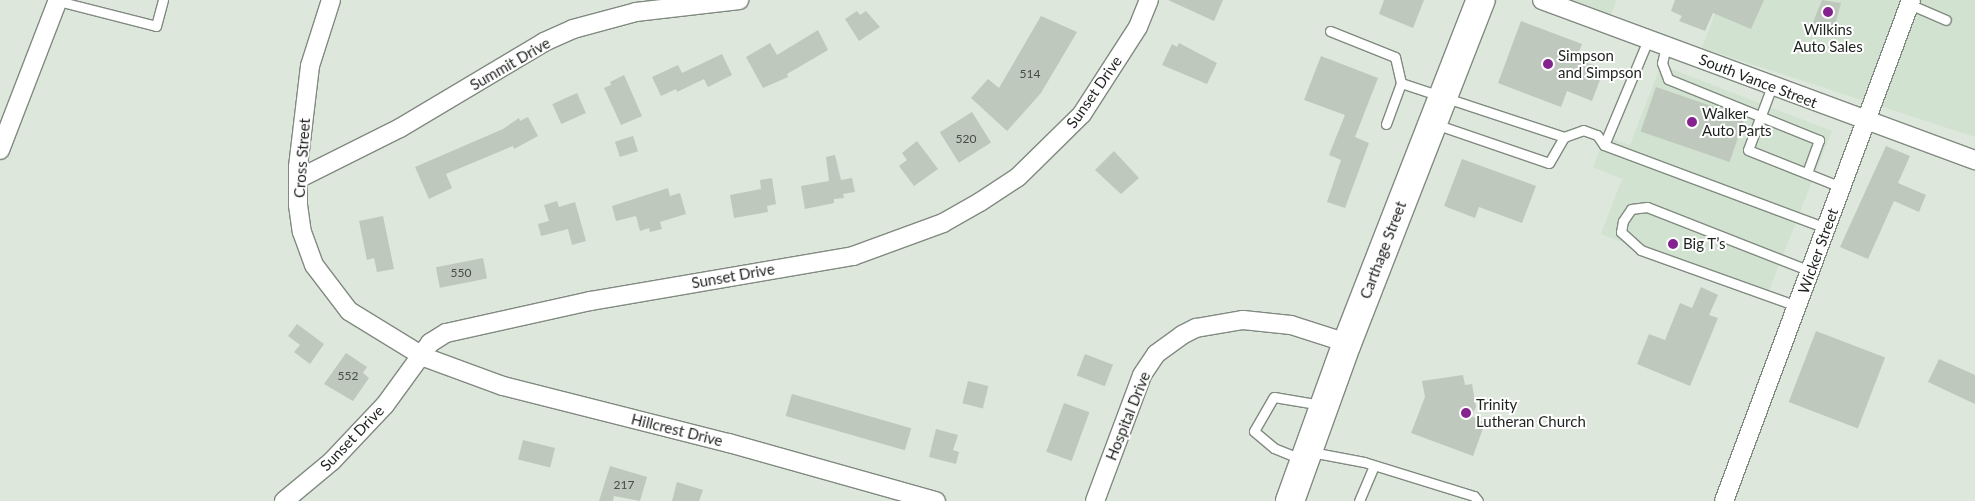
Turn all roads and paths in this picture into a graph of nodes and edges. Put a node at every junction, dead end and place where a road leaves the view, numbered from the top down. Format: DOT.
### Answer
graph roads {
  1 [pos="58,0"];
  2 [pos="163,0"];
  3 [pos="331,0"];
  4 [pos="739,0"];
  5 [pos="1149,0"];
  6 [pos="1481,0"];
  7 [pos="1542,0"];
  8 [pos="1910,2"];
  9 [pos="1946,20"];
  10 [pos="1330,31"];
  11 [pos="1648,40"];
  12 [pos="1666,46"];
  13 [pos="1401,83"];
  14 [pos="1772,86"];
  15 [pos="1444,96"];
  16 [pos="1761,115"];
  17 [pos="1865,121"];
  18 [pos="1386,124"];
  19 [pos="1433,124"];
  20 [pos="1564,137"];
  21 [pos="1604,145"];
  22 [pos="0,150"];
  23 [pos="1975,160"];
  24 [pos="1807,173"];
  25 [pos="298,179"];
  26 [pos="1841,187"];
  27 [pos="1826,228"];
  28 [pos="1810,271"];
  29 [pos="1797,306"];
  30 [pos="1347,343"];
  31 [pos="420,355"];
  32 [pos="1325,406"];
  33 [pos="1306,456"];
  34 [pos="1374,466"];
  35 [pos="285,501"];
  36 [pos="936,501"];
  37 [pos="1095,501"];
  38 [pos="1290,501"];
  39 [pos="1359,501"];
  40 [pos="1478,501"];
  41 [pos="1724,501"];
  1 -- 2 [label="lane"];
  1 -- 22 [label="street"];
  3 -- 25 [label="street, Cross Street"];
  4 -- 25 [label="street, Summit Drive"];
  5 -- 31 [label="street, Sunset Drive"];
  6 -- 15 [label="main road, Carthage Street"];
  7 -- 11 [label="street, South Vance Street"];
  8 -- 9 [label="lane"];
  8 -- 17 [label="street, Wicker Street"];
  10 -- 13 [label="lane"];
  11 -- 12 [label="street, South Vance Street"];
  11 -- 21 [label="lane"];
  12 -- 14 [label="street, South Vance Street"];
  12 -- 16 [label="lane"];
  13 -- 15 [label="lane"];
  13 -- 18 [label="lane"];
  14 -- 16 [label="lane"];
  14 -- 17 [label="street, South Vance Street"];
  15 -- 19 [label="main road, Carthage Street"];
  15 -- 20 [label="lane"];
  16 -- 24 [label="lane"];
  16 -- 24 [label="lane"];
  17 -- 23 [label="street, South Vance Street"];
  17 -- 26 [label="street, Wicker Street"];
  19 -- 20 [label="lane"];
  19 -- 30 [label="main road, Carthage Street"];
  20 -- 21 [label="lane"];
  21 -- 27 [label="lane"];
  24 -- 26 [label="lane"];
  25 -- 31 [label="street, Cross Street"];
  26 -- 27 [label="street, Wicker Street"];
  27 -- 28 [label="street, Wicker Street"];
  28 -- 29 [label="street, Wicker Street"];
  28 -- 29 [label="lane"];
  29 -- 41 [label="street, Wicker Street"];
  30 -- 32 [label="main road, Carthage Street"];
  30 -- 37 [label="street, Hospital Drive"];
  31 -- 35 [label="street, Sunset Drive"];
  31 -- 36 [label="street, Hillcrest Drive"];
  32 -- 33 [label="main road, Carthage Street"];
  32 -- 33 [label="lane"];
  33 -- 34 [label="lane"];
  33 -- 38 [label="main road, Carthage Street"];
  34 -- 39 [label="lane"];
  34 -- 40 [label="lane"];
}
